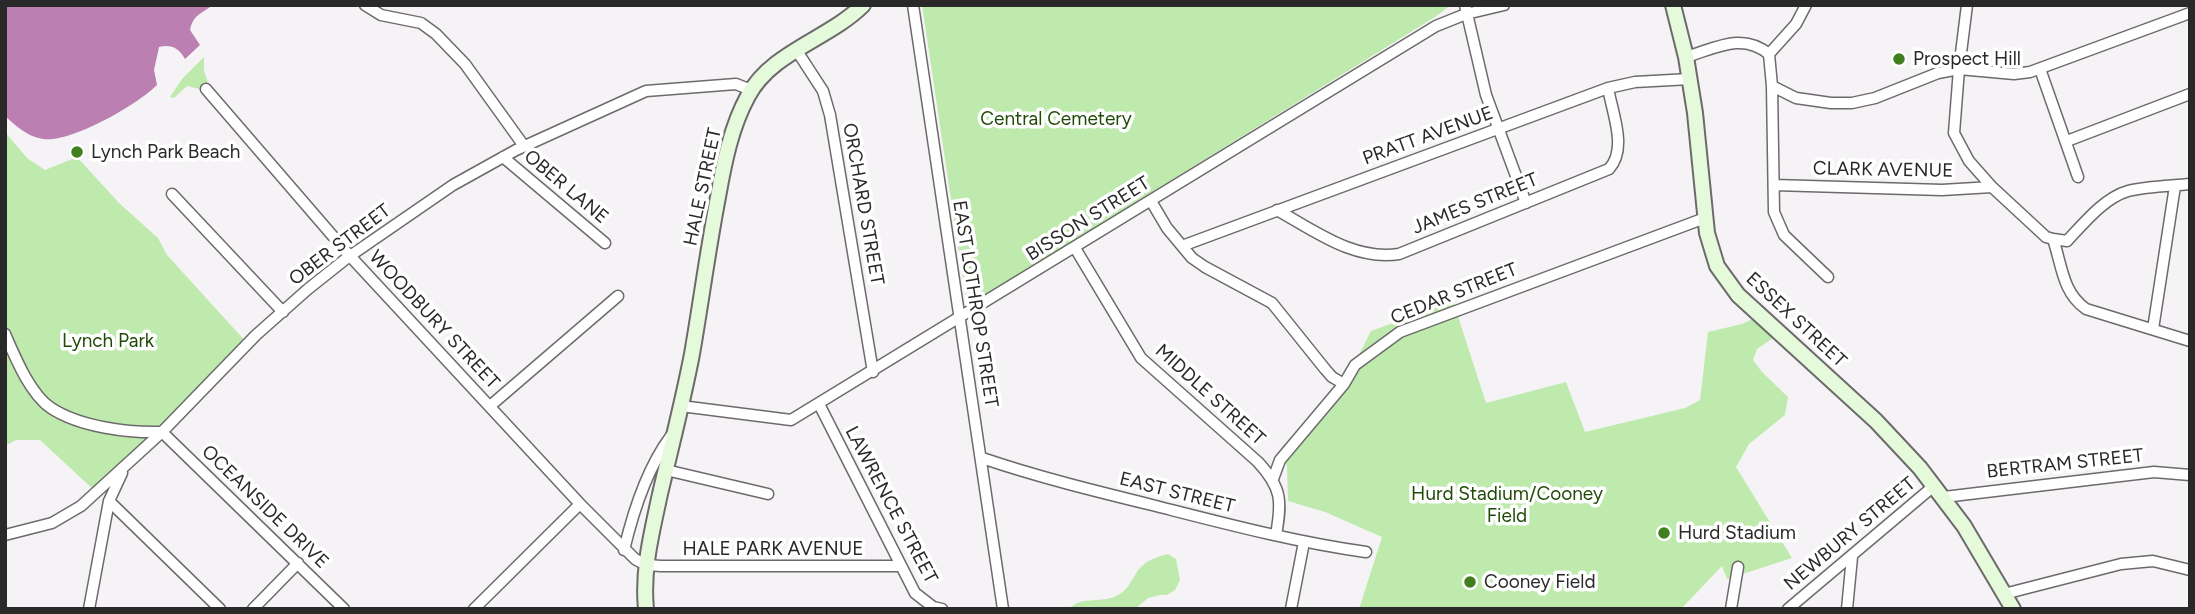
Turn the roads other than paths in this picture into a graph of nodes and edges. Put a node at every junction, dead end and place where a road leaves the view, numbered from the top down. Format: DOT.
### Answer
graph roads {
  1 [pos="365,5"];
  2 [pos="863,5"];
  3 [pos="913,5"];
  4 [pos="1504,5"];
  5 [pos="1673,5"];
  6 [pos="1806,5"];
  7 [pos="1967,5"];
  8 [pos="1466,9"];
  9 [pos="2190,13"];
  10 [pos="797,51"];
  11 [pos="1769,54"];
  12 [pos="1686,57"];
  13 [pos="1959,69"];
  14 [pos="2040,69"];
  15 [pos="1690,79"];
  16 [pos="1772,86"];
  17 [pos="1608,88"];
  18 [pos="206,89"];
  19 [pos="751,90"];
  20 [pos="2190,94"];
  21 [pos="1499,129"];
  22 [pos="2067,142"];
  23 [pos="523,146"];
  24 [pos="503,157"];
  25 [pos="2078,177"];
  26 [pos="2190,184"];
  27 [pos="1774,185"];
  28 [pos="2175,186"];
  29 [pos="1992,187"];
  30 [pos="172,194"];
  31 [pos="1151,201"];
  32 [pos="1526,203"];
  33 [pos="1277,210"];
  34 [pos="1705,218"];
  35 [pos="2053,239"];
  36 [pos="605,243"];
  37 [pos="1182,246"];
  38 [pos="1075,248"];
  39 [pos="350,256"];
  40 [pos="1828,277"];
  41 [pos="618,296"];
  42 [pos="282,312"];
  43 [pos="961,318"];
  44 [pos="2153,330"];
  45 [pos="5,334"];
  46 [pos="2190,341"];
  47 [pos="873,372"];
  48 [pos="1343,384"];
  49 [pos="819,404"];
  50 [pos="681,406"];
  51 [pos="490,407"];
  52 [pos="162,432"];
  53 [pos="674,433"];
  54 [pos="982,458"];
  55 [pos="125,466"];
  56 [pos="666,470"];
  57 [pos="2190,475"];
  58 [pos="1273,479"];
  59 [pos="1939,491"];
  60 [pos="768,494"];
  61 [pos="109,501"];
  62 [pos="580,504"];
  63 [pos="5,535"];
  64 [pos="1276,536"];
  65 [pos="1304,542"];
  66 [pos="624,550"];
  67 [pos="1366,552"];
  68 [pos="1852,557"];
  69 [pos="298,563"];
  70 [pos="646,565"];
  71 [pos="901,566"];
  72 [pos="1738,566"];
  73 [pos="2190,570"];
  74 [pos="2004,594"];
  75 [pos="89,609"];
  76 [pos="220,609"];
  77 [pos="253,609"];
  78 [pos="344,609"];
  79 [pos="474,609"];
  80 [pos="646,609"];
  81 [pos="942,609"];
  82 [pos="1003,609"];
  83 [pos="1292,609"];
  84 [pos="1731,609"];
  85 [pos="1788,609"];
  86 [pos="1847,609"];
  87 [pos="2013,609"];
  1 -- 23 [label="street"];
  2 -- 10 [label="main road, HALE STREET"];
  3 -- 43 [label="street, EAST LOTHROP STREET"];
  4 -- 8 [label="street, BISSON STREET"];
  5 -- 12 [label="main road, ESSEX STREET"];
  6 -- 11 [label="street"];
  7 -- 13 [label="street"];
  8 -- 21 [label="street"];
  8 -- 31 [label="street, BISSON STREET"];
  9 -- 14 [label="street"];
  10 -- 19 [label="main road, HALE STREET"];
  10 -- 47 [label="street, ORCHARD STREET"];
  11 -- 12 [label="street"];
  11 -- 16 [label="street"];
  12 -- 15 [label="main road, ESSEX STREET"];
  13 -- 14 [label="street"];
  13 -- 16 [label="street"];
  13 -- 29 [label="street"];
  14 -- 22 [label="street"];
  15 -- 17 [label="street, PRATT AVENUE"];
  15 -- 34 [label="main road, ESSEX STREET"];
  16 -- 27 [label="street"];
  17 -- 21 [label="street, PRATT AVENUE"];
  17 -- 32 [label="street, JAMES STREET"];
  18 -- 39 [label="street, WOODBURY STREET"];
  19 -- 23 [label="street, OBER STREET"];
  19 -- 50 [label="main road, HALE STREET"];
  20 -- 22 [label="street"];
  21 -- 32 [label="street"];
  21 -- 33 [label="street, PRATT AVENUE"];
  22 -- 25 [label="street"];
  23 -- 24 [label="street, OBER STREET"];
  24 -- 36 [label="street, OBER LANE"];
  24 -- 39 [label="street, OBER STREET"];
  26 -- 28 [label="street"];
  27 -- 29 [label="street, CLARK AVENUE"];
  27 -- 40 [label="street"];
  28 -- 35 [label="street"];
  28 -- 44 [label="street"];
  29 -- 35 [label="street"];
  30 -- 42 [label="street"];
  31 -- 37 [label="street"];
  31 -- 38 [label="street, BISSON STREET"];
  32 -- 33 [label="street, JAMES STREET"];
  33 -- 37 [label="street, PRATT AVENUE"];
  34 -- 48 [label="street, CEDAR STREET"];
  34 -- 59 [label="main road, ESSEX STREET"];
  35 -- 44 [label="street"];
  37 -- 48 [label="street"];
  38 -- 43 [label="street, BISSON STREET"];
  38 -- 58 [label="street, MIDDLE STREET"];
  39 -- 42 [label="street, OBER STREET"];
  39 -- 51 [label="street, WOODBURY STREET"];
  41 -- 51 [label="street"];
  42 -- 52 [label="street, OBER STREET"];
  43 -- 47 [label="street, BISSON STREET"];
  43 -- 54 [label="street, EAST LOTHROP STREET"];
  44 -- 46 [label="street"];
  45 -- 52 [label="street"];
  47 -- 49 [label="street, BISSON STREET"];
  48 -- 58 [label="street, CEDAR STREET"];
  49 -- 50 [label="street, BISSON STREET"];
  49 -- 71 [label="street, LAWRENCE STREET"];
  50 -- 53 [label="main road, HALE STREET"];
  51 -- 62 [label="street, WOODBURY STREET"];
  52 -- 55 [label="street, OBER STREET"];
  52 -- 69 [label="street, OCEANSIDE DRIVE"];
  53 -- 56 [label="main road, HALE STREET"];
  53 -- 66 [label="street, HALE STREET"];
  54 -- 64 [label="street, EAST STREET"];
  54 -- 82 [label="street, EAST LOTHROP STREET"];
  55 -- 61 [label="street"];
  55 -- 63 [label="street, OBER STREET"];
  56 -- 60 [label="street"];
  56 -- 70 [label="main road, HALE STREET"];
  57 -- 59 [label="street, BERTRAM STREET"];
  58 -- 64 [label="street"];
  59 -- 68 [label="street, NEWBURY STREET"];
  59 -- 74 [label="main road, ESSEX STREET"];
  61 -- 75 [label="street"];
  61 -- 76 [label="street"];
  62 -- 66 [label="street, WOODBURY STREET"];
  62 -- 79 [label="street"];
  64 -- 65 [label="street, EAST STREET"];
  65 -- 67 [label="street, EAST STREET"];
  65 -- 83 [label="street"];
  66 -- 70 [label="street, WOODBURY STREET"];
  68 -- 85 [label="street, NEWBURY STREET"];
  68 -- 86 [label="street"];
  69 -- 77 [label="street"];
  69 -- 78 [label="street, OCEANSIDE DRIVE"];
  70 -- 71 [label="street, HALE PARK AVENUE"];
  70 -- 80 [label="main road, HALE STREET"];
  71 -- 81 [label="street, LAWRENCE STREET"];
  72 -- 84 [label="street"];
  73 -- 74 [label="street"];
  74 -- 87 [label="main road, ESSEX STREET"];
}
